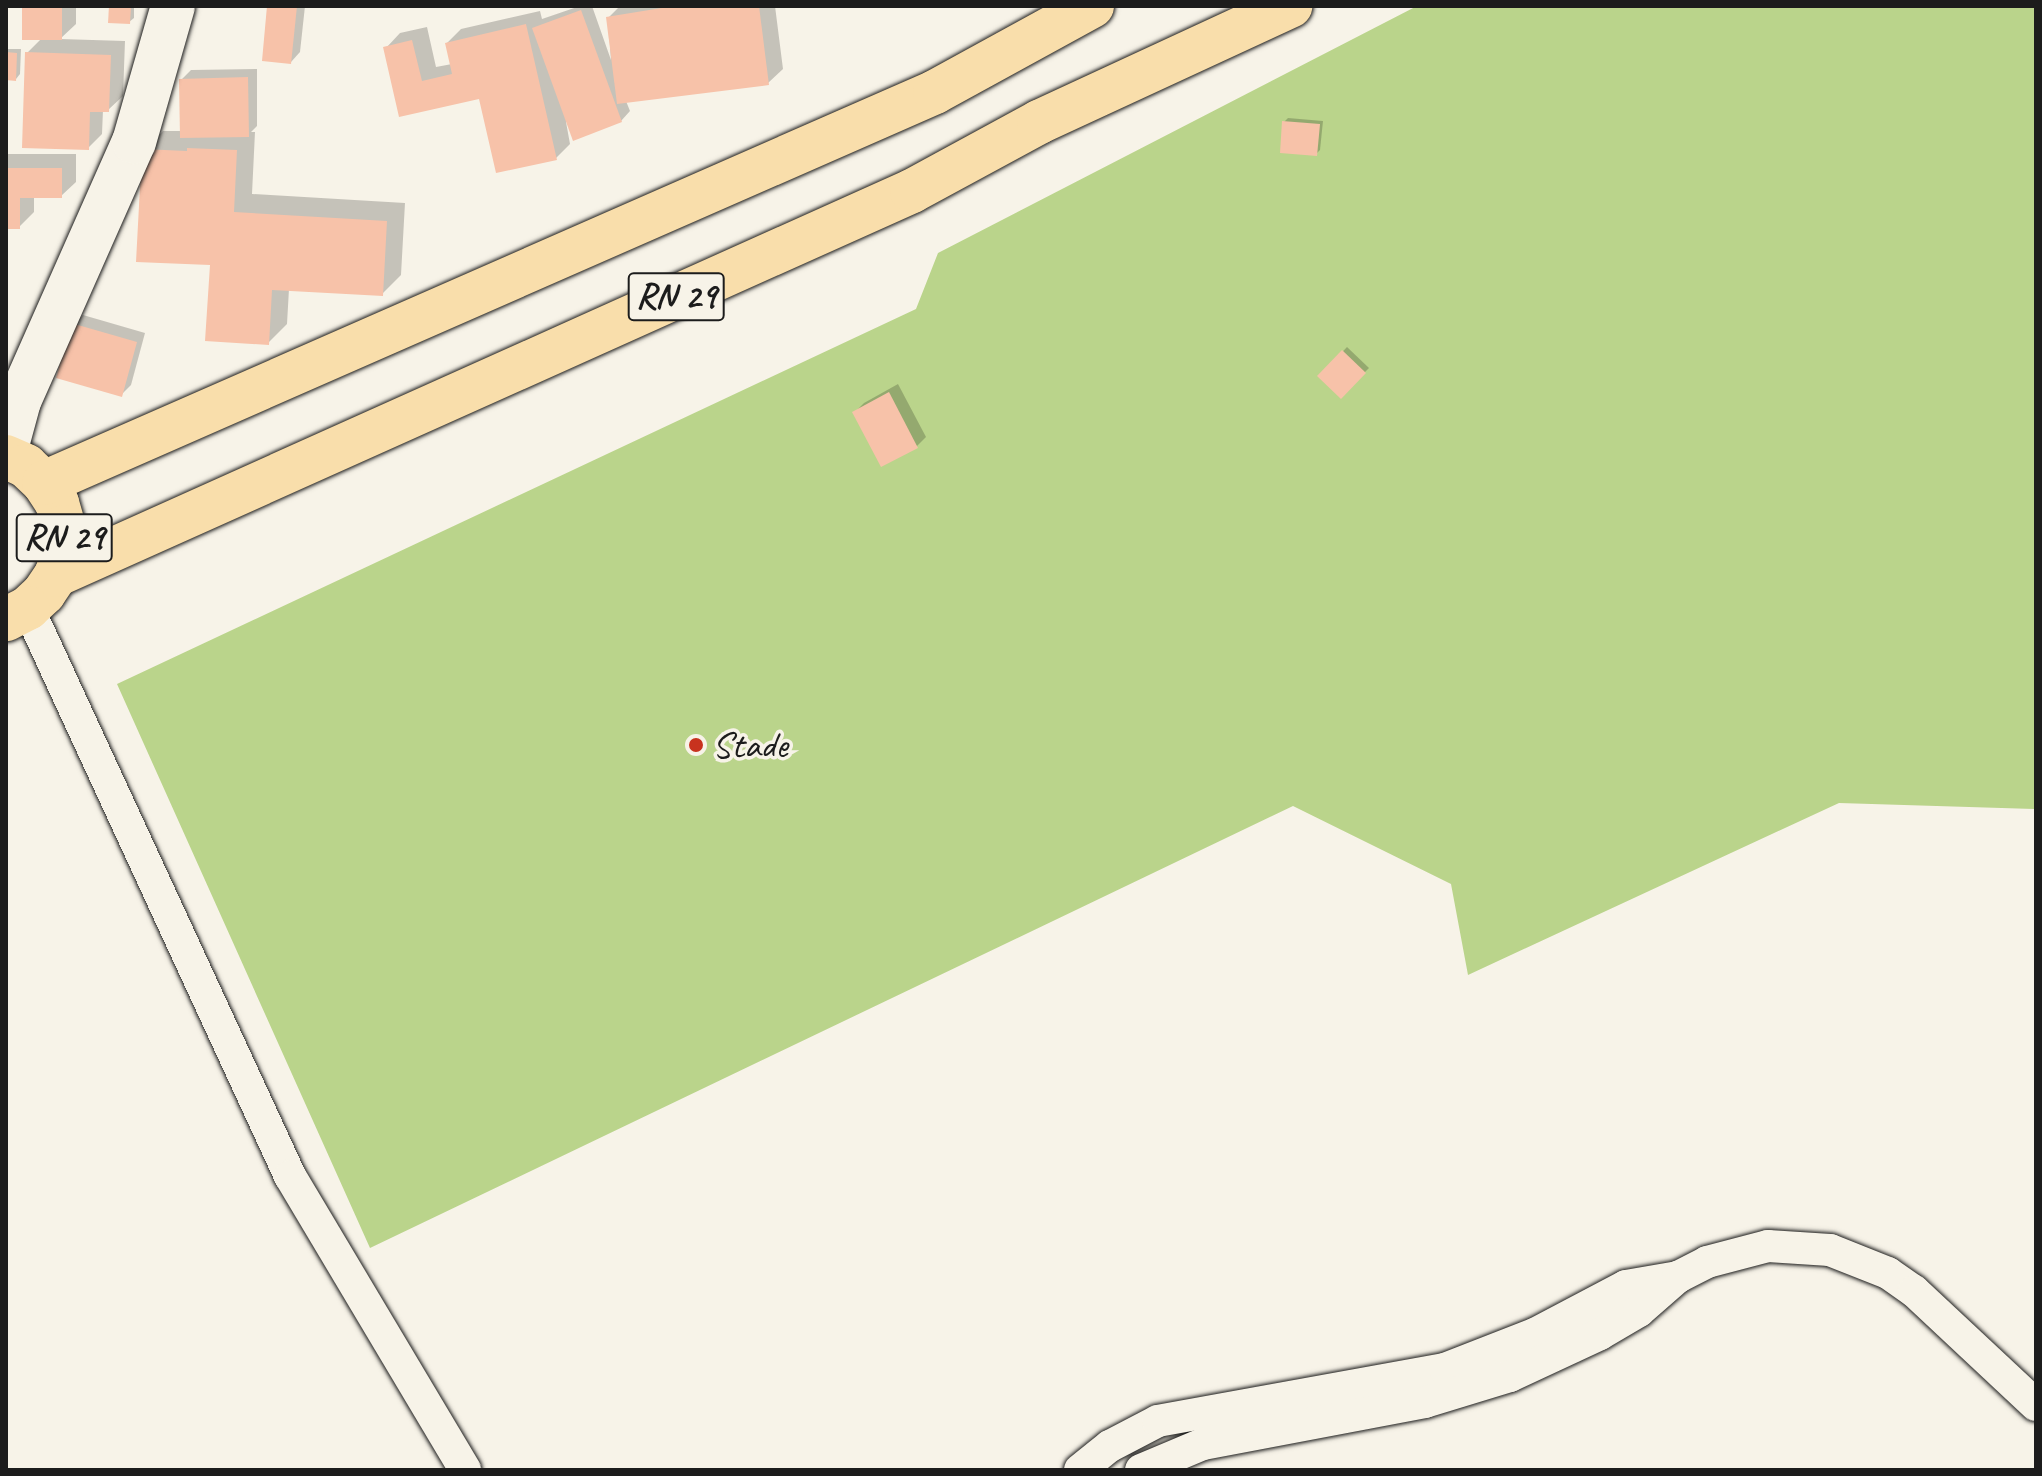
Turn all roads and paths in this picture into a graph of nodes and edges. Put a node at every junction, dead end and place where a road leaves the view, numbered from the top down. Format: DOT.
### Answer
graph roads {
  1 [pos="173,6"];
  2 [pos="1092,6"];
  3 [pos="1290,6"];
  4 [pos="13,399"];
  5 [pos="6,449"];
  6 [pos="6,457"];
  7 [pos="44,483"];
  8 [pos="56,575"];
  9 [pos="17,613"];
  10 [pos="1678,1277"];
  11 [pos="2036,1405"];
  12 [pos="465,1470"];
  13 [pos="1080,1470"];
  14 [pos="1141,1470"];
  1 -- 4 [label="street"];
  2 -- 7 [label="highway, RN 29"];
  3 -- 8 [label="highway, RN 29"];
  4 -- 5 [label="street"];
  6 -- 7 [label="highway, RN 29"];
  7 -- 8 [label="highway, RN 29"];
  8 -- 9 [label="highway, RN 29"];
  9 -- 12 [label="street"];
  10 -- 11 [label="street"];
  10 -- 13 [label="street"];
  10 -- 14 [label="street"];
}
